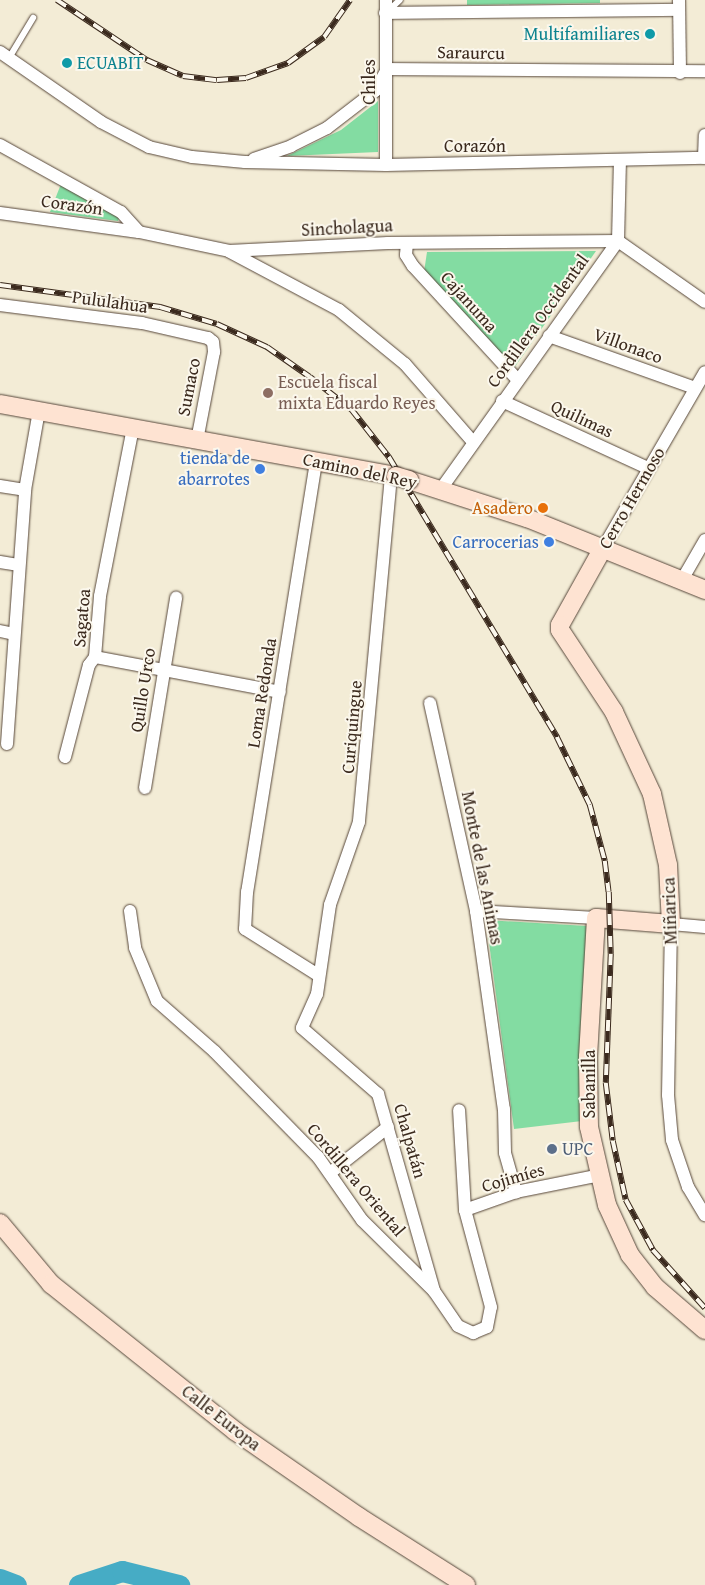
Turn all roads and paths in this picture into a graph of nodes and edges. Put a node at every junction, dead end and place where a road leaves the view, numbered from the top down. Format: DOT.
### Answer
graph roads {
  1 [pos="386,0"];
  2 [pos="400,0"];
  3 [pos="679,5"];
  4 [pos="385,13"];
  5 [pos="33,18"];
  6 [pos="4,55"];
  7 [pos="387,69"];
  8 [pos="705,72"];
  9 [pos="680,73"];
  10 [pos="705,135"];
  11 [pos="0,145"];
  12 [pos="705,158"];
  13 [pos="620,160"];
  14 [pos="245,162"];
  15 [pos="386,164"];
  16 [pos="0,212"];
  17 [pos="139,232"];
  18 [pos="618,240"];
  19 [pos="407,243"];
  20 [pos="229,251"];
  21 [pos="705,302"];
  22 [pos="0,305"];
  23 [pos="548,336"];
  24 [pos="213,342"];
  25 [pos="705,372"];
  26 [pos="517,379"];
  27 [pos="695,388"];
  28 [pos="502,401"];
  29 [pos="0,404"];
  30 [pos="39,411"];
  31 [pos="133,428"];
  32 [pos="197,440"];
  33 [pos="473,442"];
  34 [pos="316,462"];
  35 [pos="648,468"];
  36 [pos="398,477"];
  37 [pos="0,486"];
  38 [pos="441,489"];
  39 [pos="25,490"];
  40 [pos="705,540"];
  41 [pos="603,548"];
  42 [pos="0,562"];
  43 [pos="18,565"];
  44 [pos="682,580"];
  45 [pos="705,590"];
  46 [pos="176,598"];
  47 [pos="560,625"];
  48 [pos="0,631"];
  49 [pos="14,634"];
  50 [pos="95,657"];
  51 [pos="164,669"];
  52 [pos="280,692"];
  53 [pos="430,703"];
  54 [pos="7,744"];
  55 [pos="65,757"];
  56 [pos="145,788"];
  57 [pos="130,910"];
  58 [pos="476,911"];
  59 [pos="596,918"];
  60 [pos="671,924"];
  61 [pos="705,927"];
  62 [pos="318,975"];
  63 [pos="459,1110"];
  64 [pos="388,1127"];
  65 [pos="330,1173"];
  66 [pos="600,1175"];
  67 [pos="516,1192"];
  68 [pos="465,1210"];
  69 [pos="705,1215"];
  70 [pos="0,1222"];
  71 [pos="434,1291"];
  72 [pos="705,1330"];
  73 [pos="466,1585"];
  1 -- 4 [label="street, Chiles"];
  2 -- 4 [label="lane"];
  3 -- 4 [label="street"];
  3 -- 9 [label="street"];
  4 -- 7 [label="street, Chiles"];
  5 -- 6 [label="lane"];
  6 -- 14 [label="street, Corazón"];
  7 -- 9 [label="street, Saraurcu"];
  7 -- 14 [label="street, Corazón"];
  7 -- 15 [label="street, Chiles"];
  8 -- 9 [label="street, Saraurcu"];
  10 -- 12 [label="street"];
  11 -- 17 [label="street"];
  12 -- 13 [label="street, Corazón"];
  13 -- 15 [label="street, Corazón"];
  13 -- 18 [label="street"];
  14 -- 15 [label="street, Corazón"];
  16 -- 17 [label="street, Corazón"];
  17 -- 20 [label="street, Sincholagua"];
  18 -- 19 [label="street, Sincholagua"];
  18 -- 21 [label="street"];
  18 -- 23 [label="street, Cordillera Occidental"];
  19 -- 20 [label="street, Sincholagua"];
  19 -- 26 [label="street, Cajanuma"];
  20 -- 33 [label="street"];
  22 -- 24 [label="street, Pululahua"];
  23 -- 26 [label="street, Cordillera Occidental"];
  23 -- 27 [label="street, Villonaco"];
  24 -- 32 [label="street, Sumaco"];
  25 -- 27 [label="street, Cerro Hermoso"];
  26 -- 28 [label="street, Cordillera Occidental"];
  27 -- 35 [label="street, Cerro Hermoso"];
  28 -- 33 [label="street, Cordillera Occidental"];
  28 -- 35 [label="street, Quilimas"];
  29 -- 30 [label="street, Camino del Rey"];
  30 -- 31 [label="street, Camino del Rey"];
  30 -- 39 [label="street"];
  31 -- 32 [label="street, Camino del Rey"];
  31 -- 50 [label="street, Sagatoa"];
  32 -- 34 [label="street, Camino del Rey"];
  33 -- 38 [label="street, Cordillera Occidental"];
  34 -- 36 [label="street, Camino del Rey"];
  34 -- 52 [label="street, Loma Redonda"];
  35 -- 41 [label="street, Cerro Hermoso"];
  36 -- 38 [label="street, Camino del Rey"];
  36 -- 62 [label="street, Curiquingue"];
  37 -- 39 [label="street"];
  38 -- 41 [label="street, Camino del Rey"];
  39 -- 43 [label="street"];
  40 -- 44 [label="street"];
  41 -- 44 [label="street, Camino del Rey"];
  41 -- 47 [label="street, Cerro Hermoso"];
  42 -- 43 [label="street"];
  43 -- 49 [label="street"];
  44 -- 45 [label="street, Camino del Rey"];
  46 -- 51 [label="street, Quillo Urco"];
  47 -- 60 [label="street, Miñarica"];
  48 -- 49 [label="street"];
  49 -- 54 [label="street"];
  50 -- 51 [label="street, Sagatoa"];
  50 -- 55 [label="street"];
  51 -- 52 [label="street, Sagatoa"];
  51 -- 56 [label="street, Quillo Urco"];
  52 -- 62 [label="street, Loma Redonda"];
  53 -- 58 [label="street, Monte de las Animas"];
  57 -- 65 [label="street, Cordillera Oriental"];
  58 -- 59 [label="street"];
  58 -- 67 [label="street, Monte de las Animas"];
  59 -- 60 [label="street"];
  59 -- 66 [label="street, Sabanilla"];
  60 -- 61 [label="street"];
  60 -- 69 [label="street, Miñarica"];
  62 -- 64 [label="street, Chalpatán"];
  63 -- 68 [label="street"];
  64 -- 65 [label="street"];
  64 -- 71 [label="street, Chalpatán"];
  65 -- 71 [label="street, Cordillera Oriental"];
  66 -- 67 [label="street, Cojimíes"];
  66 -- 72 [label="street, Sabanilla"];
  67 -- 68 [label="street, Cojimíes"];
  68 -- 71 [label="street, Cordillera Oriental"];
  70 -- 73 [label="street, Calle Europa"];
}
